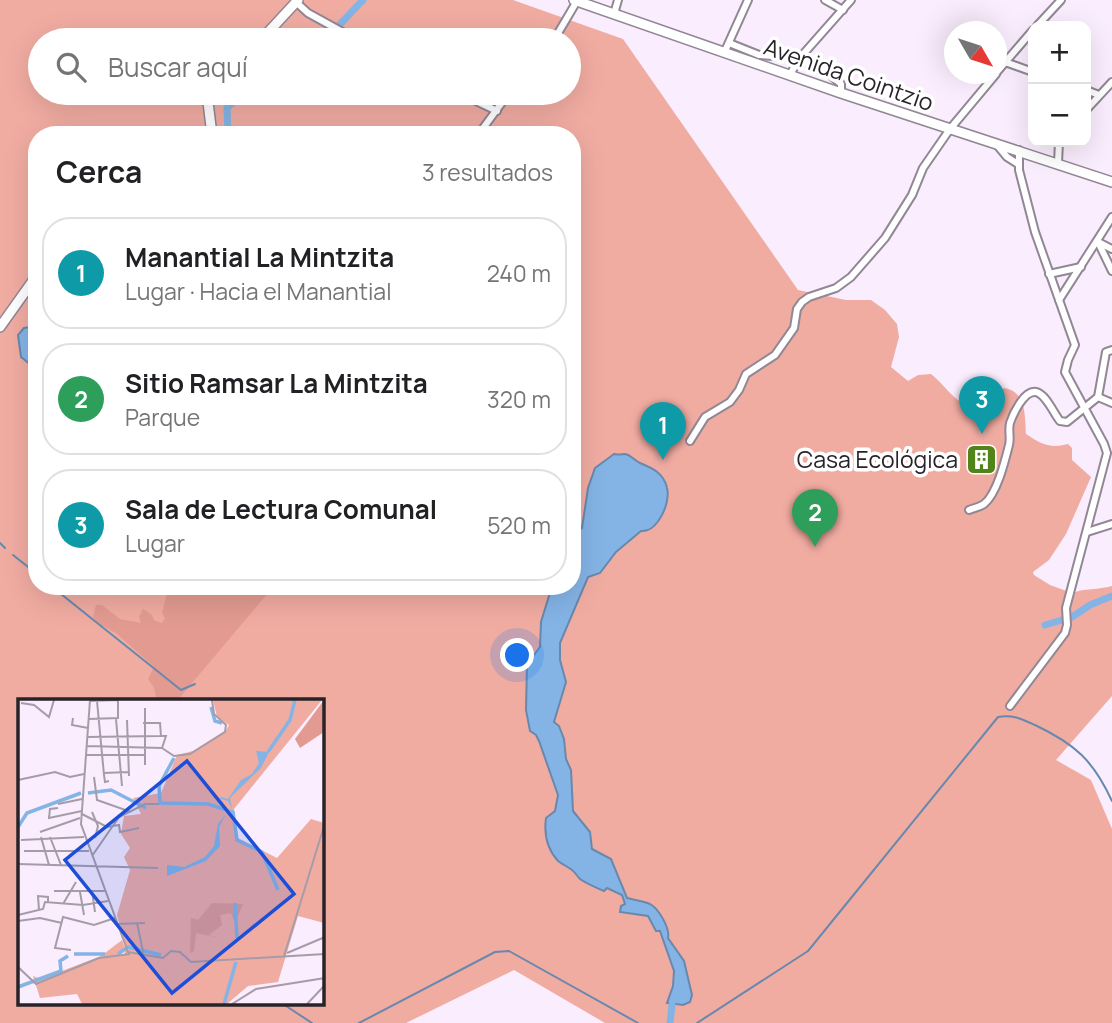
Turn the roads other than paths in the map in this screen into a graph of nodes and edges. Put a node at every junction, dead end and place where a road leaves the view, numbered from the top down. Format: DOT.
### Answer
graph roads {
  1 [pos="618,0"];
  2 [pos="748,0"];
  3 [pos="825,0"];
  4 [pos="851,0"];
  5 [pos="1061,0"];
  6 [pos="297,1"];
  7 [pos="575,1"];
  8 [pos="842,10"];
  9 [pos="614,14"];
  10 [pos="1042,21"];
  11 [pos="272,28"];
  12 [pos="334,28"];
  13 [pos="560,28"];
  14 [pos="1028,36"];
  15 [pos="727,47"];
  16 [pos="798,60"];
  17 [pos="1007,61"];
  18 [pos="1007,62"];
  19 [pos="1028,70"];
  20 [pos="790,75"];
  21 [pos="1112,82"];
  22 [pos="987,84"];
  23 [pos="1091,92"];
  24 [pos="841,93"];
  25 [pos="1099,95"];
  26 [pos="1091,104"];
  27 [pos="208,105"];
  28 [pos="484,105"];
  29 [pos="500,105"];
  30 [pos="496,111"];
  31 [pos="211,126"];
  32 [pos="485,126"];
  33 [pos="950,129"];
  34 [pos="994,141"];
  35 [pos="1059,147"];
  36 [pos="1019,150"];
  37 [pos="1058,163"];
  38 [pos="1018,164"];
  39 [pos="1112,182"];
  40 [pos="1112,217"];
  41 [pos="1098,242"];
  42 [pos="1112,249"];
  43 [pos="1082,266"];
  44 [pos="1112,271"];
  45 [pos="1049,274"];
  46 [pos="28,288"];
  47 [pos="1059,300"];
  48 [pos="0,327"];
  49 [pos="1112,350"];
  50 [pos="1098,397"];
  51 [pos="1112,403"];
  52 [pos="1084,408"];
  53 [pos="690,442"];
  54 [pos="969,510"];
  55 [pos="1112,524"];
  56 [pos="1087,532"];
  57 [pos="1010,706"];
  1 -- 9 [label="street"];
  2 -- 15 [label="street"];
  3 -- 8 [label="street"];
  4 -- 8 [label="street"];
  5 -- 10 [label="street"];
  6 -- 11 [label="main road"];
  6 -- 12 [label="street"];
  7 -- 9 [label="main road, Avenida Cointzio"];
  7 -- 13 [label="street"];
  8 -- 16 [label="street"];
  9 -- 15 [label="main road, Avenida Cointzio"];
  14 -- 17 [label="street"];
  15 -- 16 [label="street"];
  15 -- 20 [label="main road, Avenida Cointzio"];
  16 -- 20 [label="street"];
  16 -- 24 [label="street"];
  18 -- 19 [label="street"];
  20 -- 24 [label="main road, Avenida Cointzio"];
  21 -- 25 [label="street"];
  22 -- 33 [label="street"];
  23 -- 25 [label="street"];
  24 -- 33 [label="main road, Avenida Cointzio"];
  25 -- 26 [label="street"];
  27 -- 31 [label="main road"];
  28 -- 30 [label="street"];
  29 -- 30 [label="street"];
  30 -- 32 [label="street"];
  33 -- 34 [label="main road, Avenida Cointzio"];
  33 -- 53 [label="street"];
  34 -- 36 [label="main road, Avenida Cointzio"];
  34 -- 38 [label="street"];
  35 -- 37 [label="street"];
  36 -- 37 [label="main road, Avenida Cointzio"];
  36 -- 38 [label="street"];
  37 -- 39 [label="main road, Avenida Cointzio"];
  38 -- 45 [label="street"];
  40 -- 41 [label="street"];
  41 -- 42 [label="street"];
  41 -- 43 [label="street"];
  41 -- 44 [label="street"];
  43 -- 45 [label="street"];
  43 -- 47 [label="street"];
  45 -- 47 [label="street"];
  46 -- 48 [label="main road"];
  47 -- 52 [label="street"];
  49 -- 50 [label="street"];
  50 -- 51 [label="street"];
  50 -- 52 [label="street"];
  52 -- 54 [label="street"];
  52 -- 56 [label="street"];
  55 -- 56 [label="street"];
  56 -- 57 [label="street"];
}
